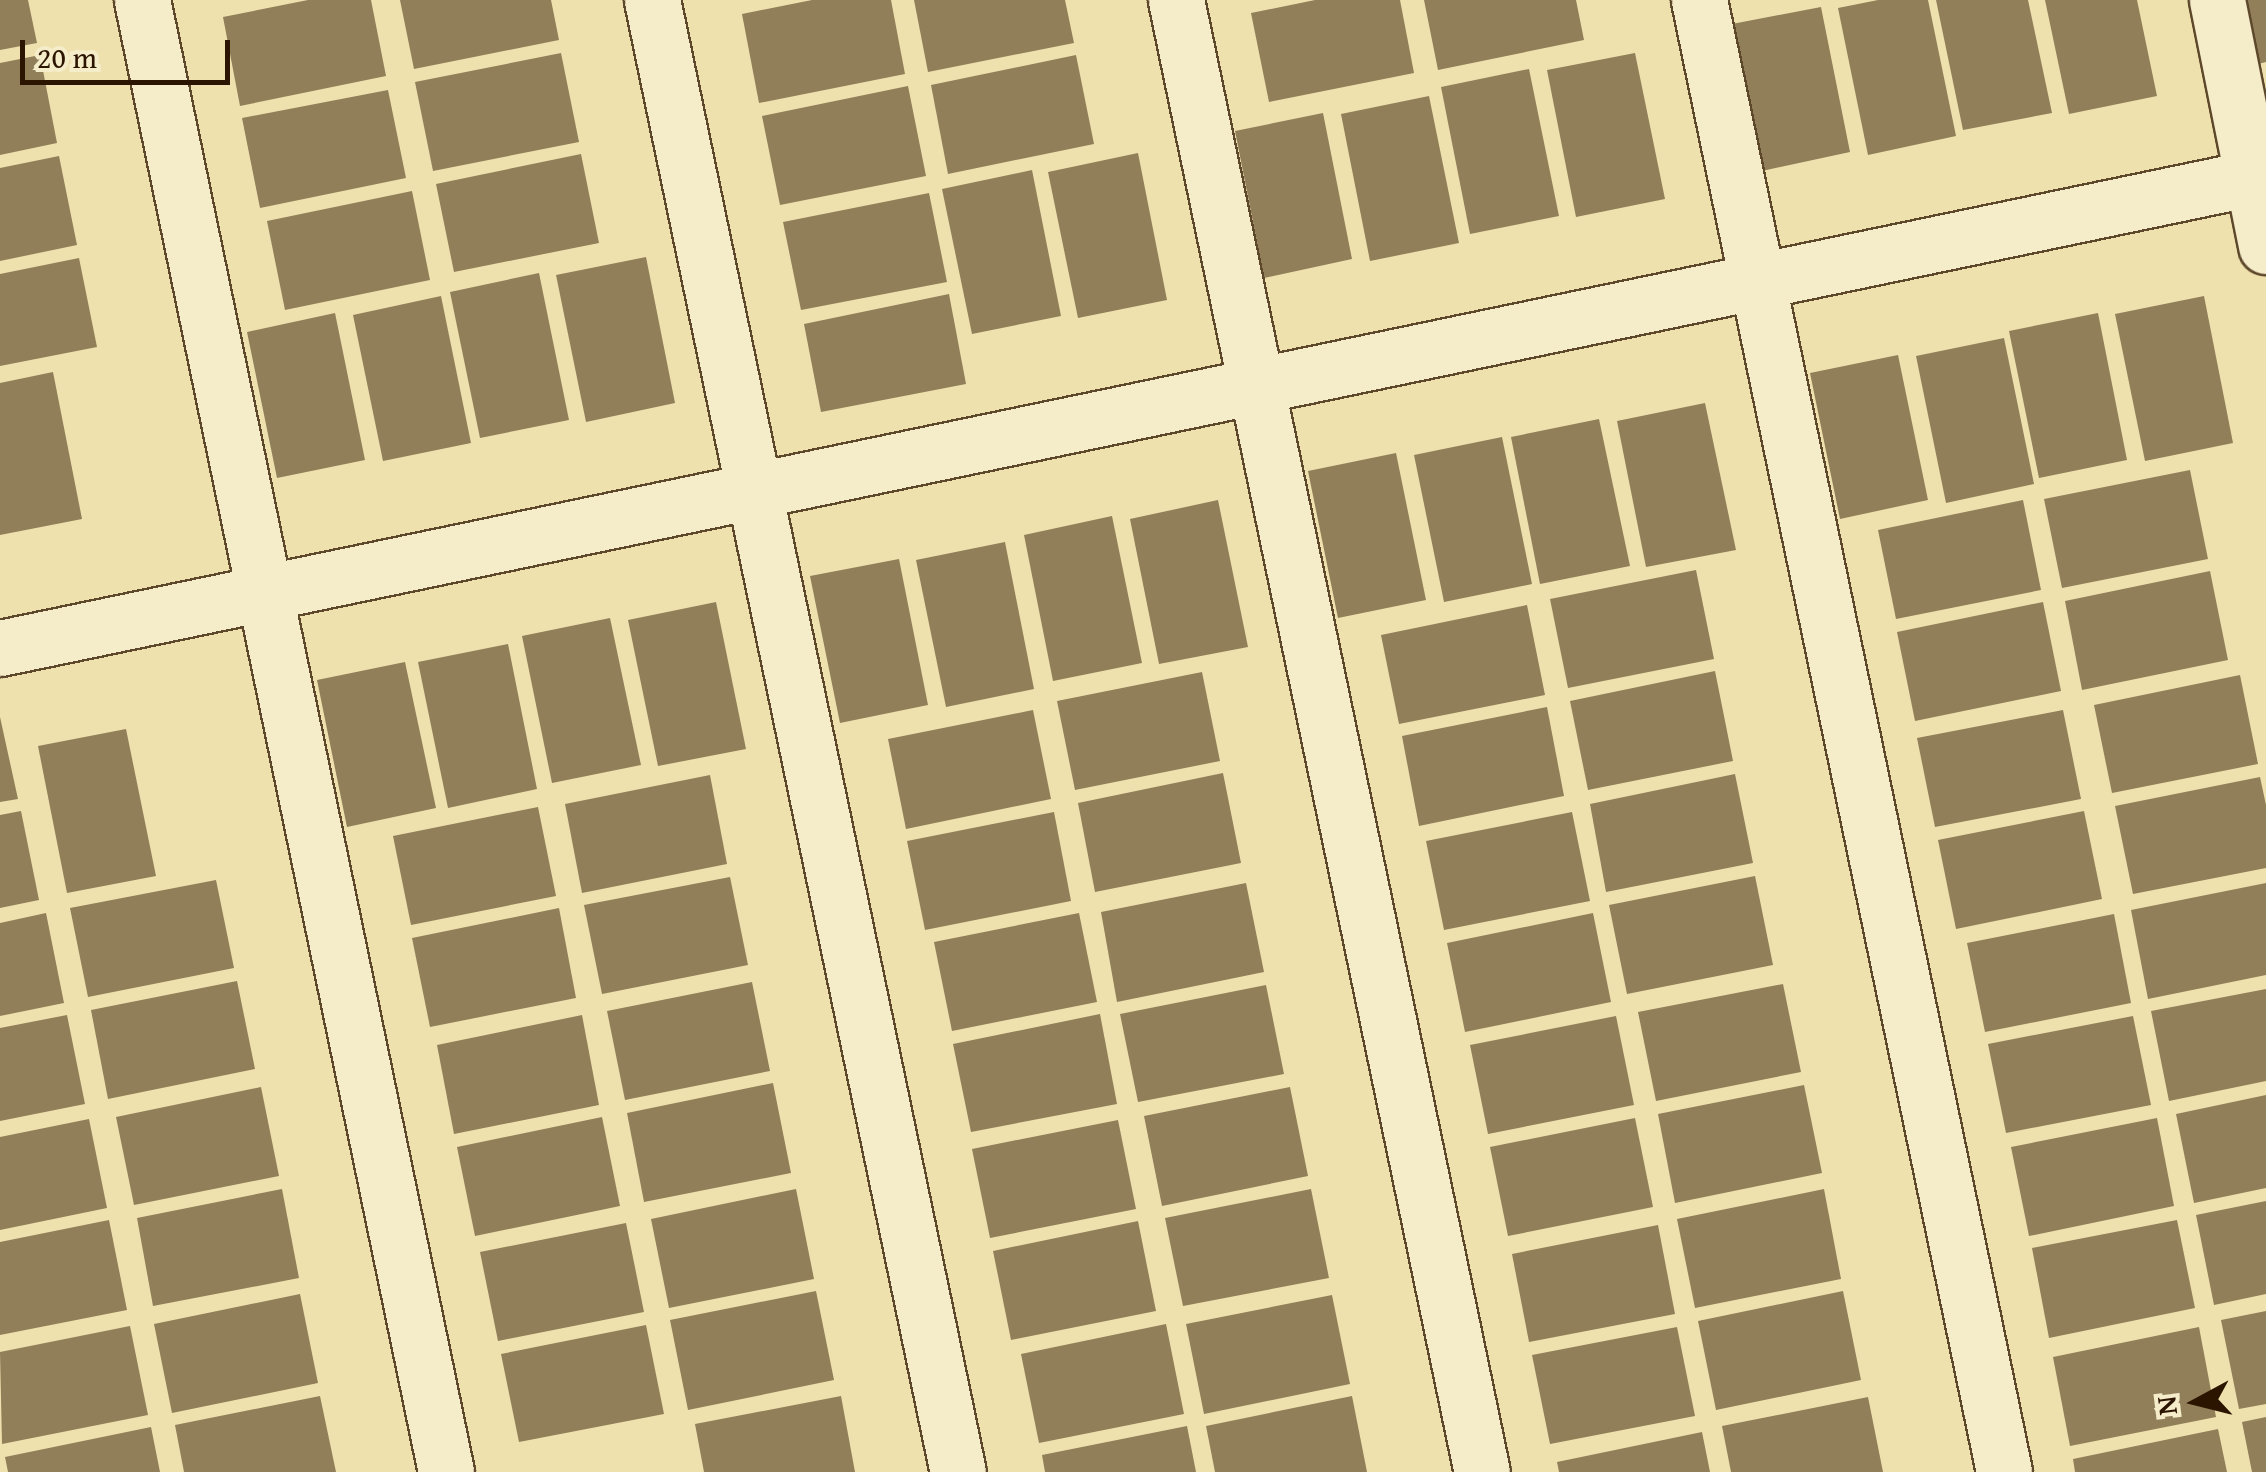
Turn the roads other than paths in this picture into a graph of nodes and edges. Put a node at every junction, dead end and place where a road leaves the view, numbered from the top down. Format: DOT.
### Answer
graph roads {
  1 [pos="142,0"];
  2 [pos="652,0"];
  3 [pos="1176,0"];
  4 [pos="1699,0"];
  5 [pos="2217,0"];
  6 [pos="2259,177"];
  7 [pos="2266,246"];
  8 [pos="1759,280"];
  9 [pos="1256,386"];
  10 [pos="754,491"];
  11 [pos="264,592"];
  12 [pos="0,648"];
  13 [pos="446,1472"];
  14 [pos="958,1472"];
  15 [pos="1482,1472"];
  16 [pos="2004,1472"];
  1 -- 11 [label="street"];
  2 -- 10 [label="street"];
  3 -- 9 [label="street"];
  4 -- 8 [label="street"];
  5 -- 6 [label="street"];
  6 -- 7 [label="street"];
  6 -- 8 [label="street"];
  8 -- 9 [label="street"];
  8 -- 16 [label="street"];
  9 -- 10 [label="street"];
  9 -- 15 [label="street"];
  10 -- 11 [label="street"];
  10 -- 14 [label="street"];
  11 -- 12 [label="street"];
  11 -- 13 [label="street"];
}
